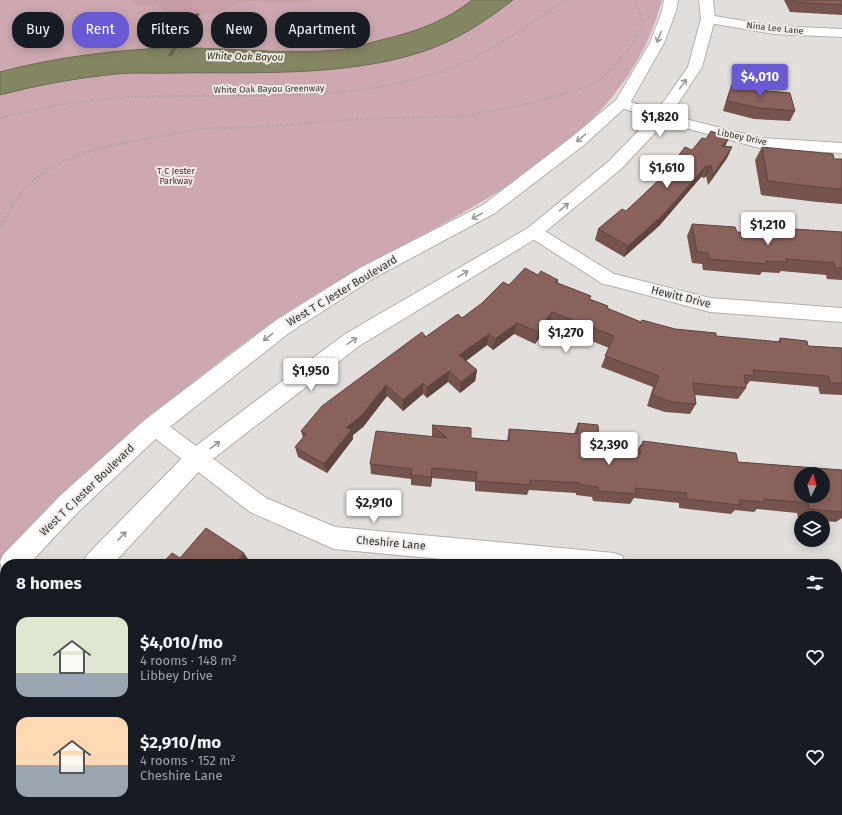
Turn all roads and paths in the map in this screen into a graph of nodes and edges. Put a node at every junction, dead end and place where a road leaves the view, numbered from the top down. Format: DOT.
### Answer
graph roads {
  1 [pos="565,0"];
  2 [pos="634,0"];
  3 [pos="671,0"];
  4 [pos="706,0"];
  5 [pos="708,19"];
  6 [pos="842,33"];
  7 [pos="622,103"];
  8 [pos="660,116"];
  9 [pos="0,118"];
  10 [pos="842,148"];
  11 [pos="0,228"];
  12 [pos="534,232"];
  13 [pos="842,315"];
  14 [pos="154,426"];
  15 [pos="196,458"];
  16 [pos="17,559"];
  17 [pos="101,559"];
  18 [pos="560,559"];
  1 -- 9 [label="path, White Oak Bayou Greenway"];
  2 -- 11 [label="path"];
  3 -- 7 [label="main road, West T C Jester Boulevard, one-way"];
  4 -- 5 [label="main road"];
  5 -- 6 [label="street, Nina Lee Lane"];
  8 -- 5 [label="main road, one-way"];
  7 -- 8 [label="street, Libbey Drive"];
  7 -- 14 [label="main road, West T C Jester Boulevard, one-way"];
  8 -- 10 [label="street, Libbey Drive"];
  12 -- 8 [label="main road, one-way"];
  12 -- 13 [label="street, Hewitt Drive"];
  15 -- 12 [label="main road, one-way"];
  14 -- 15 [label="street, Cheshire Lane"];
  14 -- 16 [label="main road, West T C Jester Boulevard"];
  17 -- 15 [label="main road, one-way"];
  15 -- 18 [label="street, Cheshire Lane"];
}
